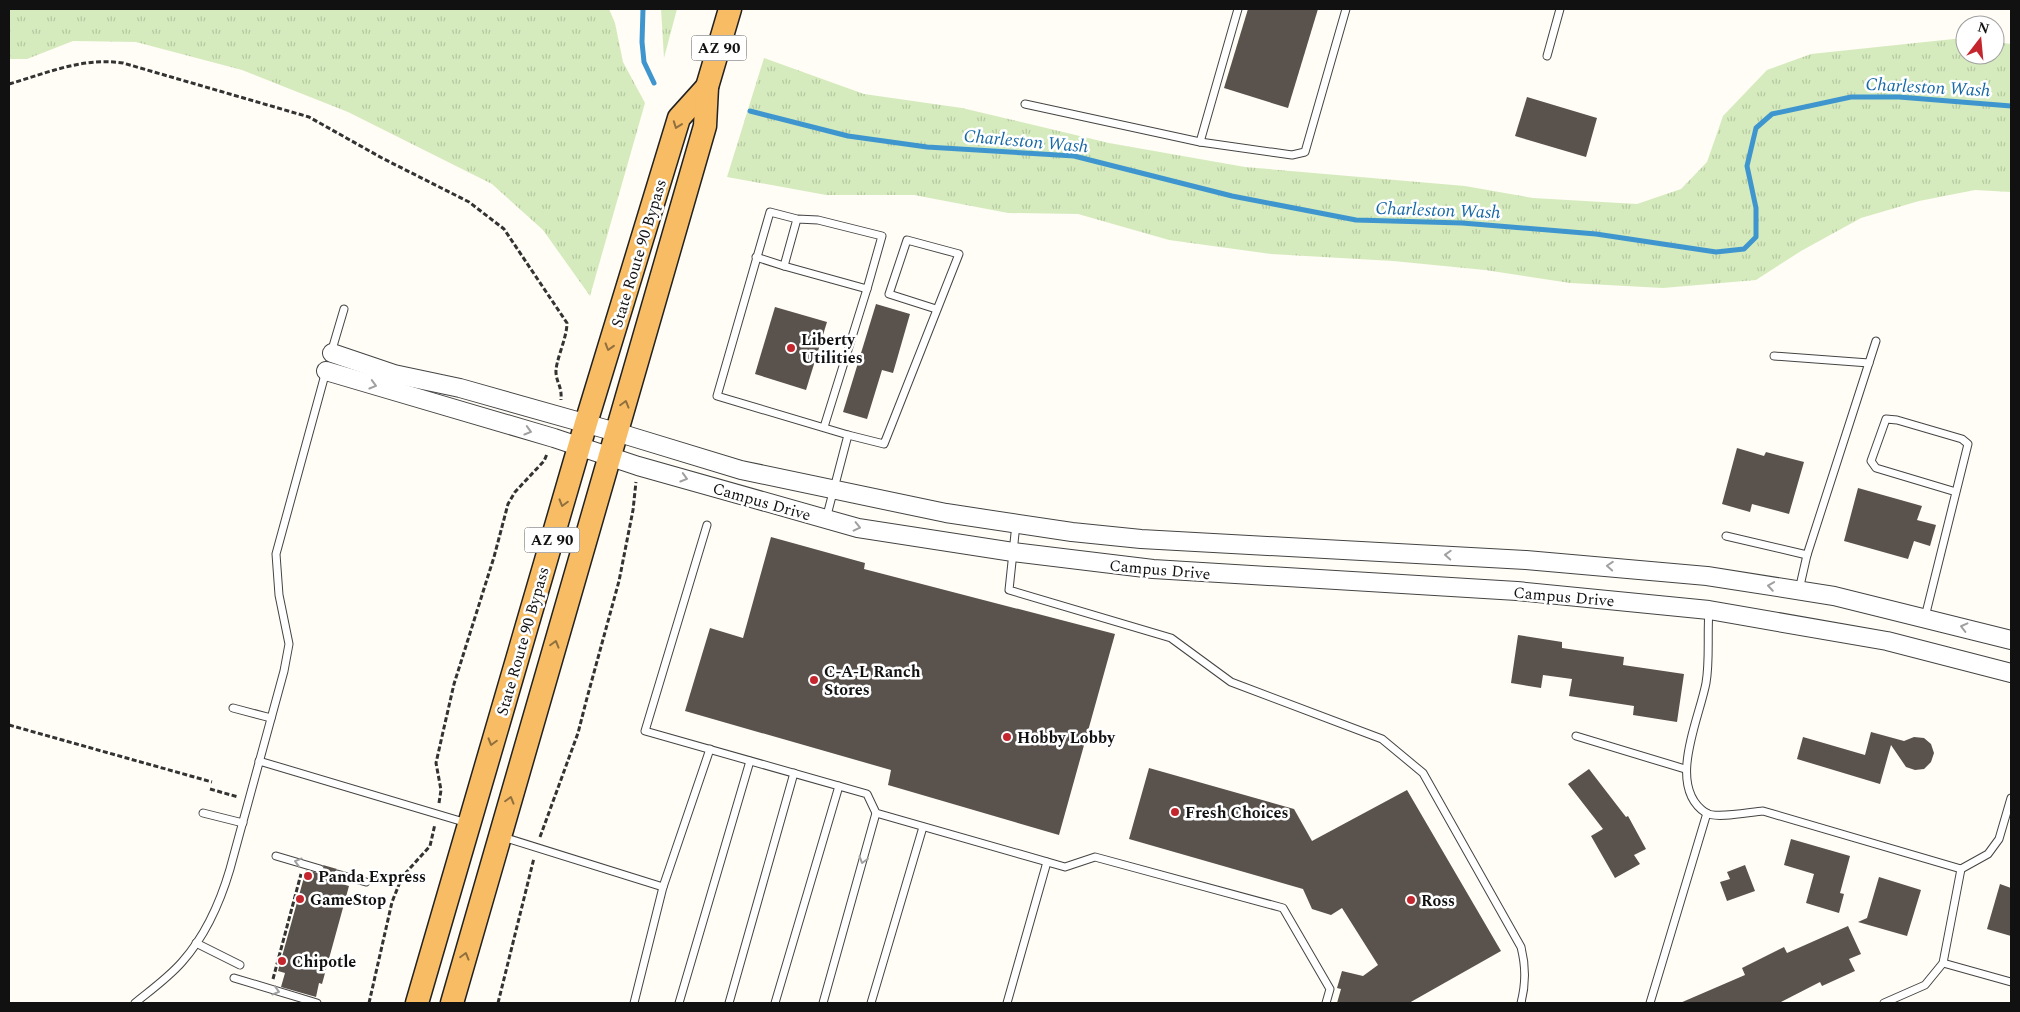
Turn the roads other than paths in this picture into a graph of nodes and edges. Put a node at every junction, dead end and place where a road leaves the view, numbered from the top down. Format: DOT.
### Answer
graph roads {
  1 [pos="730,9"];
  2 [pos="1238,9"];
  3 [pos="1346,9"];
  4 [pos="1560,9"];
  5 [pos="1547,56"];
  6 [pos="707,87"];
  7 [pos="1025,104"];
  8 [pos="1200,142"];
  9 [pos="797,219"];
  10 [pos="756,257"];
  11 [pos="784,266"];
  12 [pos="867,289"];
  13 [pos="344,309"];
  14 [pos="936,310"];
  15 [pos="1876,341"];
  16 [pos="332,353"];
  17 [pos="1774,356"];
  18 [pos="1869,363"];
  19 [pos="326,371"];
  20 [pos="586,423"];
  21 [pos="824,428"];
  22 [pos="616,432"];
  23 [pos="848,435"];
  24 [pos="580,446"];
  25 [pos="609,456"];
  26 [pos="834,491"];
  27 [pos="1956,492"];
  28 [pos="826,519"];
  29 [pos="1016,524"];
  30 [pos="707,525"];
  31 [pos="1726,536"];
  32 [pos="1013,552"];
  33 [pos="1807,555"];
  34 [pos="1799,591"];
  35 [pos="1709,610"];
  36 [pos="1925,617"];
  37 [pos="2011,640"];
  38 [pos="2011,673"];
  39 [pos="233,708"];
  40 [pos="270,718"];
  41 [pos="1576,736"];
  42 [pos="710,749"];
  43 [pos="259,761"];
  44 [pos="750,761"];
  45 [pos="1685,769"];
  46 [pos="794,773"];
  47 [pos="839,786"];
  48 [pos="2011,798"];
  49 [pos="203,813"];
  50 [pos="876,813"];
  51 [pos="1707,813"];
  52 [pos="243,823"];
  53 [pos="468,824"];
  54 [pos="923,827"];
  55 [pos="500,836"];
  56 [pos="276,856"];
  57 [pos="1047,862"];
  58 [pos="320,869"];
  59 [pos="1961,869"];
  60 [pos="337,874"];
  61 [pos="366,882"];
  62 [pos="663,887"];
  63 [pos="196,943"];
  64 [pos="1943,963"];
  65 [pos="240,965"];
  66 [pos="234,978"];
  67 [pos="2011,982"];
  68 [pos="136,1003"];
  69 [pos="316,1003"];
  70 [pos="417,1003"];
  71 [pos="452,1003"];
  72 [pos="634,1003"];
  73 [pos="679,1003"];
  74 [pos="729,1003"];
  75 [pos="775,1003"];
  76 [pos="823,1003"];
  77 [pos="871,1003"];
  78 [pos="1007,1003"];
  79 [pos="1326,1003"];
  80 [pos="1521,1003"];
  81 [pos="1650,1003"];
  82 [pos="1884,1003"];
  1 -- 6 [label="highway, State Route 90 Bypass / AZ 90"];
  2 -- 8 [label="lane"];
  3 -- 8 [label="lane"];
  4 -- 5 [label="lane"];
  6 -- 20 [label="highway, State Route 90 Bypass / AZ 90, one-way"];
  22 -- 6 [label="highway, State Route 90 Bypass / AZ 90, one-way"];
  7 -- 8 [label="lane"];
  9 -- 10 [label="lane"];
  9 -- 11 [label="lane"];
  9 -- 12 [label="lane"];
  10 -- 11 [label="lane"];
  10 -- 21 [label="lane"];
  11 -- 12 [label="lane"];
  12 -- 21 [label="lane"];
  13 -- 16 [label="lane"];
  14 -- 14 [label="lane"];
  14 -- 23 [label="lane"];
  15 -- 18 [label="lane"];
  16 -- 19 [label="lane"];
  16 -- 20 [label="street, Campus Drive"];
  17 -- 18 [label="lane"];
  18 -- 33 [label="lane"];
  19 -- 24 [label="street, Campus Drive, one-way"];
  19 -- 40 [label="lane"];
  20 -- 22 [label="street, Campus Drive"];
  20 -- 24 [label="highway, State Route 90 Bypass / AZ 90"];
  21 -- 23 [label="lane"];
  22 -- 25 [label="highway, State Route 90 Bypass / AZ 90"];
  22 -- 26 [label="street, Campus Drive"];
  23 -- 26 [label="lane"];
  24 -- 25 [label="street, Campus Drive"];
  24 -- 53 [label="highway, State Route 90 Bypass / AZ 90, one-way"];
  25 -- 28 [label="street, Campus Drive, one-way"];
  55 -- 25 [label="highway, State Route 90 Bypass / AZ 90, one-way"];
  26 -- 28 [label="lane"];
  26 -- 29 [label="street, Campus Drive"];
  27 -- 27 [label="lane"];
  27 -- 36 [label="lane"];
  28 -- 32 [label="street, Campus Drive, one-way"];
  29 -- 32 [label="lane"];
  34 -- 29 [label="street, Campus Drive, one-way"];
  30 -- 42 [label="lane"];
  31 -- 33 [label="lane"];
  32 -- 35 [label="street, Campus Drive"];
  32 -- 80 [label="lane"];
  33 -- 34 [label="lane"];
  34 -- 36 [label="street, Campus Drive"];
  35 -- 38 [label="street, Campus Drive"];
  35 -- 45 [label="lane"];
  37 -- 36 [label="street, Campus Drive, one-way"];
  39 -- 40 [label="lane"];
  40 -- 43 [label="lane"];
  41 -- 45 [label="lane"];
  42 -- 44 [label="lane"];
  42 -- 62 [label="lane"];
  43 -- 52 [label="lane"];
  43 -- 53 [label="lane"];
  44 -- 46 [label="lane"];
  44 -- 73 [label="lane"];
  45 -- 51 [label="lane"];
  46 -- 47 [label="lane"];
  46 -- 74 [label="lane"];
  47 -- 50 [label="lane"];
  47 -- 75 [label="lane"];
  48 -- 59 [label="lane"];
  49 -- 52 [label="lane"];
  50 -- 54 [label="lane"];
  50 -- 76 [label="lane, one-way"];
  51 -- 59 [label="lane"];
  51 -- 81 [label="lane"];
  52 -- 63 [label="lane"];
  53 -- 70 [label="highway, State Route 90 Bypass / AZ 90"];
  54 -- 57 [label="lane"];
  54 -- 77 [label="lane"];
  55 -- 62 [label="lane"];
  71 -- 55 [label="highway, State Route 90 Bypass / AZ 90, one-way"];
  58 -- 56 [label="lane, one-way"];
  57 -- 78 [label="lane"];
  57 -- 79 [label="lane"];
  59 -- 64 [label="lane"];
  60 -- 61 [label="lane"];
  62 -- 72 [label="lane"];
  63 -- 65 [label="lane"];
  63 -- 68 [label="lane"];
  64 -- 67 [label="lane"];
  64 -- 82 [label="lane"];
  66 -- 69 [label="lane, one-way"];
}
